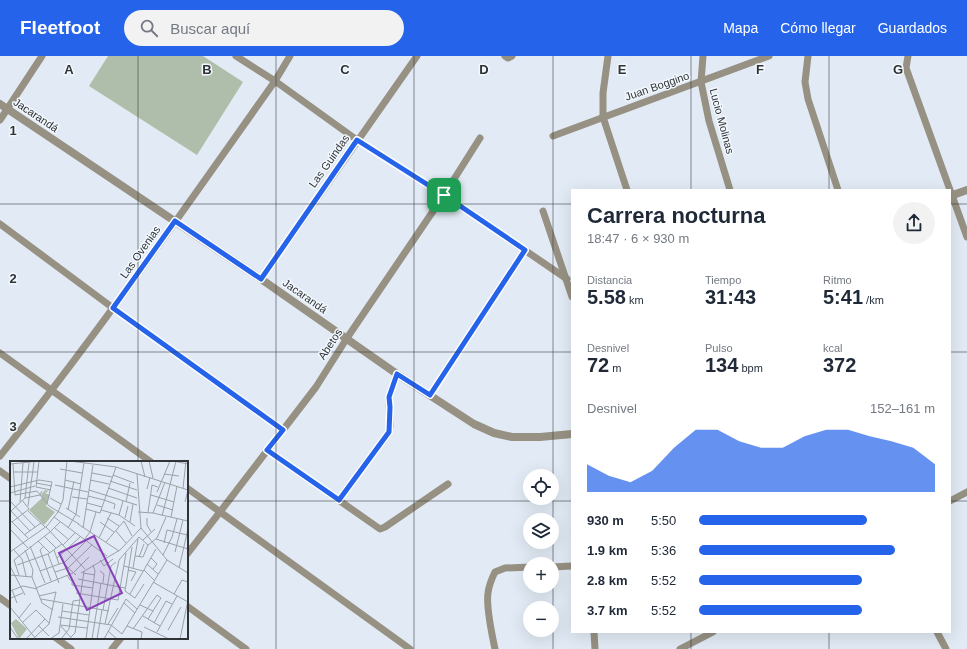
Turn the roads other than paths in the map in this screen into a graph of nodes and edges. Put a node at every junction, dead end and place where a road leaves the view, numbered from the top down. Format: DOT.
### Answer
graph roads {
  1 [pos="42,56"];
  2 [pos="236,56"];
  3 [pos="290,56"];
  4 [pos="417,56"];
  5 [pos="505,56"];
  6 [pos="512,56"];
  7 [pos="608,56"];
  8 [pos="703,56"];
  9 [pos="770,56"];
  10 [pos="808,56"];
  11 [pos="908,56"];
  12 [pos="275,81"];
  13 [pos="701,82"];
  14 [pos="0,104"];
  15 [pos="7,109"];
  16 [pos="603,116"];
  17 [pos="0,120"];
  18 [pos="552,136"];
  19 [pos="480,138"];
  20 [pos="357,140"];
  21 [pos="627,189"];
  22 [pos="730,189"];
  23 [pos="838,189"];
  24 [pos="949,189"];
  25 [pos="967,190"];
  26 [pos="444,195"];
  27 [pos="951,196"];
  28 [pos="543,211"];
  29 [pos="175,221"];
  30 [pos="0,224"];
  31 [pos="967,237"];
  32 [pos="525,250"];
  33 [pos="261,279"];
  34 [pos="567,279"];
  35 [pos="571,293"];
  36 [pos="113,308"];
  37 [pos="347,338"];
  38 [pos="0,353"];
  39 [pos="397,374"];
  40 [pos="52,391"];
  41 [pos="430,395"];
  42 [pos="283,430"];
  43 [pos="571,434"];
  44 [pos="267,450"];
  45 [pos="0,456"];
  46 [pos="150,461"];
  47 [pos="0,471"];
  48 [pos="10,478"];
  49 [pos="448,484"];
  50 [pos="188,489"];
  51 [pos="967,492"];
  52 [pos="339,500"];
  53 [pos="951,500"];
  54 [pos="220,512"];
  55 [pos="188,553"];
  56 [pos="571,566"];
  57 [pos="523,567"];
  58 [pos="559,567"];
  59 [pos="0,598"];
  60 [pos="10,605"];
  61 [pos="188,607"];
  62 [pos="594,633"];
  63 [pos="711,633"];
  64 [pos="938,633"];
  65 [pos="57,639"];
  66 [pos="120,639"];
  67 [pos="71,649"];
  68 [pos="112,649"];
  69 [pos="246,649"];
  70 [pos="410,649"];
  71 [pos="495,649"];
  72 [pos="595,649"];
  73 [pos="680,649"];
  74 [pos="946,649"];
  1 -- 15 [label="street"];
  2 -- 12 [label="street"];
  3 -- 12 [label="street, Las Ovenias"];
  4 -- 20 [label="street, Las Guindas"];
  5 -- 6 [label="street"];
  7 -- 16 [label="street"];
  8 -- 13 [label="street, Lucio Molinas"];
  9 -- 13 [label="street, Juan Boggino"];
  10 -- 23 [label="street"];
  11 -- 24 [label="street"];
  12 -- 20 [label="street"];
  12 -- 29 [label="street, Las Ovenias"];
  13 -- 16 [label="street, Juan Boggino"];
  13 -- 22 [label="street, Lucio Molinas"];
  14 -- 15 [label="street, Jacarandá"];
  15 -- 17 [label="street"];
  15 -- 29 [label="street, Jacarandá"];
  16 -- 18 [label="street, Juan Boggino"];
  16 -- 21 [label="street"];
  19 -- 26 [label="street, Abetos"];
  20 -- 26 [label="street"];
  20 -- 33 [label="street, Las Guindas"];
  25 -- 27 [label="street"];
  26 -- 32 [label="street"];
  26 -- 37 [label="street, Abetos"];
  27 -- 31 [label="street"];
  28 -- 34 [label="street"];
  29 -- 33 [label="street, Jacarandá"];
  29 -- 36 [label="street, Las Ovenias"];
  30 -- 36 [label="street"];
  32 -- 34 [label="street"];
  32 -- 41 [label="street"];
  33 -- 37 [label="street, Jacarandá"];
  34 -- 35 [label="street"];
  36 -- 40 [label="street, Las Ovenias"];
  36 -- 42 [label="street"];
  37 -- 39 [label="street, Jacarandá"];
  37 -- 42 [label="street, Abetos"];
  38 -- 40 [label="street"];
  39 -- 41 [label="street, Jacarandá"];
  39 -- 52 [label="street"];
  40 -- 45 [label="street, Las Ovenias"];
  40 -- 46 [label="street"];
  41 -- 43 [label="street, Jacarandá"];
  42 -- 44 [label="street, Abetos"];
  44 -- 52 [label="street"];
  44 -- 54 [label="street, Abetos"];
  47 -- 48 [label="street"];
  49 -- 52 [label="street"];
  50 -- 54 [label="street"];
  51 -- 53 [label="street"];
  54 -- 55 [label="street, Abetos"];
  54 -- 70 [label="street"];
  56 -- 58 [label="street"];
  57 -- 71 [label="street"];
  59 -- 60 [label="street"];
  61 -- 69 [label="street"];
  62 -- 72 [label="street"];
  63 -- 73 [label="street"];
  64 -- 74 [label="street"];
  65 -- 67 [label="street"];
  66 -- 68 [label="street"];
}
